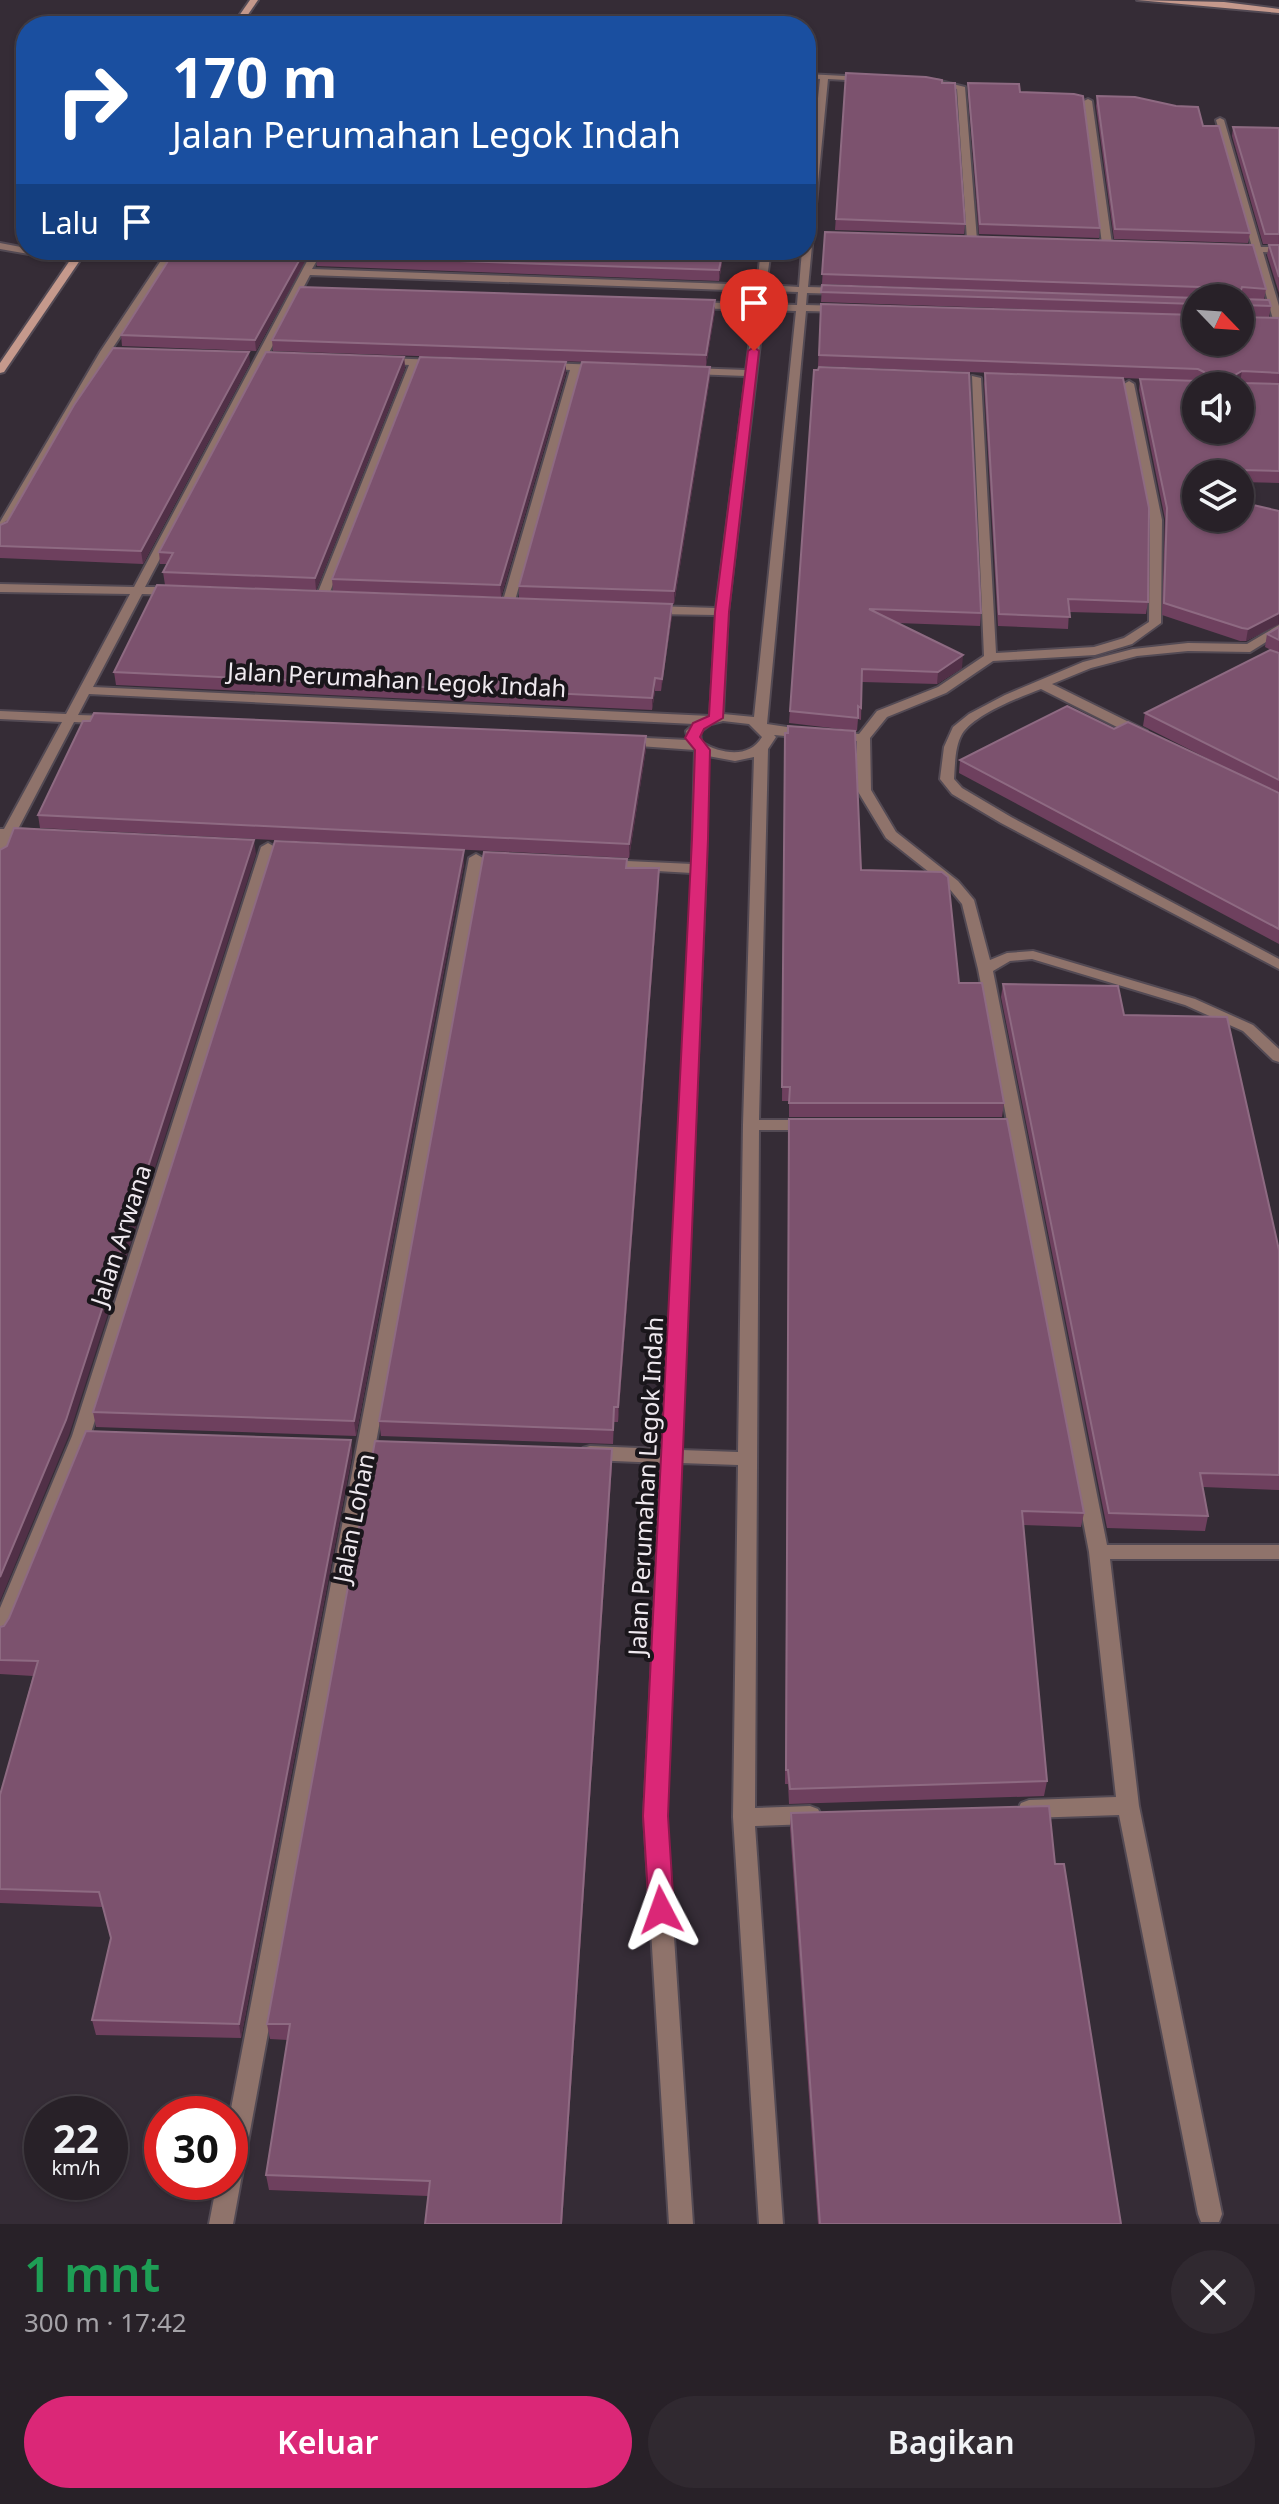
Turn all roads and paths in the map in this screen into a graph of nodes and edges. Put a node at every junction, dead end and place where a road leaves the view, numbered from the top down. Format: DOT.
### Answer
graph roads {
  1 [pos="1141,0"];
  2 [pos="1279,11"];
  3 [pos="816,77"];
  4 [pos="824,77"];
  5 [pos="882,79"];
  6 [pos="926,81"];
  7 [pos="1088,101"];
  8 [pos="1220,120"];
  9 [pos="816,156"];
  10 [pos="816,234"];
  11 [pos="824,235"];
  12 [pos="957,239"];
  13 [pos="972,240"];
  14 [pos="987,240"];
  15 [pos="1092,244"];
  16 [pos="1107,244"];
  17 [pos="1122,245"];
  18 [pos="1228,248"];
  19 [pos="1258,249"];
  20 [pos="1279,250"];
  21 [pos="76,260"];
  22 [pos="166,260"];
  23 [pos="313,260"];
  24 [pos="765,260"];
  25 [pos="806,260"];
  26 [pos="307,272"];
  27 [pos="762,288"];
  28 [pos="804,289"];
  29 [pos="851,291"];
  30 [pos="296,292"];
  31 [pos="312,292"];
  32 [pos="679,304"];
  33 [pos="1272,306"];
  34 [pos="759,307"];
  35 [pos="802,308"];
  36 [pos="849,310"];
  37 [pos="1266,323"];
  38 [pos="1279,323"];
  39 [pos="105,352"];
  40 [pos="121,352"];
  41 [pos="246,356"];
  42 [pos="262,357"];
  43 [pos="277,357"];
  44 [pos="369,360"];
  45 [pos="415,362"];
  46 [pos="459,363"];
  47 [pos="532,365"];
  48 [pos="576,367"];
  49 [pos="608,368"];
  50 [pos="0,370"];
  51 [pos="672,370"];
  52 [pos="796,371"];
  53 [pos="811,372"];
  54 [pos="751,373"];
  55 [pos="961,377"];
  56 [pos="976,378"];
  57 [pos="991,378"];
  58 [pos="1113,383"];
  59 [pos="0,532"];
  60 [pos="0,588"];
  61 [pos="138,590"];
  62 [pos="184,591"];
  63 [pos="307,596"];
  64 [pos="322,597"];
  65 [pos="338,597"];
  66 [pos="493,604"];
  67 [pos="508,604"];
  68 [pos="524,605"];
  69 [pos="646,609"];
  70 [pos="722,612"];
  71 [pos="1279,629"];
  72 [pos="1250,648"];
  73 [pos="1264,654"];
  74 [pos="990,657"];
  75 [pos="1042,684"];
  76 [pos="85,690"];
  77 [pos="0,715"];
  78 [pos="70,718"];
  79 [pos="711,719"];
  80 [pos="117,720"];
  81 [pos="762,735"];
  82 [pos="863,738"];
  83 [pos="1153,740"];
  84 [pos="617,741"];
  85 [pos="698,747"];
  86 [pos="4,833"];
  87 [pos="39,835"];
  88 [pos="268,847"];
  89 [pos="0,858"];
  90 [pos="477,858"];
  91 [pos="588,863"];
  92 [pos="699,869"];
  93 [pos="1279,965"];
  94 [pos="985,969"];
  95 [pos="1279,1057"];
  96 [pos="751,1125"];
  97 [pos="829,1125"];
  98 [pos="565,1453"];
  99 [pos="672,1456"];
  100 [pos="749,1459"];
  101 [pos="1099,1552"];
  102 [pos="1279,1552"];
  103 [pos="0,1632"];
  104 [pos="1128,1806"];
  105 [pos="1005,1810"];
  106 [pos="836,1814"];
  107 [pos="744,1817"];
  108 [pos="246,2096"];
  109 [pos="226,2200"];
  110 [pos="1210,2214"];
  111 [pos="221,2224"];
  112 [pos="681,2224"];
  113 [pos="771,2224"];
  1 -- 2 [label="street"];
  3 -- 4 [label="street"];
  4 -- 5 [label="street"];
  4 -- 9 [label="street"];
  6 -- 13 [label="street"];
  7 -- 16 [label="street"];
  8 -- 19 [label="street"];
  10 -- 11 [label="street"];
  12 -- 13 [label="street"];
  13 -- 14 [label="street"];
  15 -- 16 [label="street"];
  16 -- 17 [label="street"];
  18 -- 19 [label="street"];
  19 -- 20 [label="street"];
  19 -- 33 [label="street"];
  21 -- 50 [label="street"];
  22 -- 39 [label="street"];
  23 -- 26 [label="street"];
  24 -- 27 [label="street"];
  25 -- 28 [label="street"];
  26 -- 27 [label="street"];
  26 -- 30 [label="street"];
  27 -- 28 [label="street"];
  27 -- 34 [label="street"];
  28 -- 29 [label="street"];
  28 -- 35 [label="street"];
  30 -- 31 [label="street"];
  30 -- 42 [label="street"];
  32 -- 34 [label="street"];
  33 -- 38 [label="street"];
  34 -- 35 [label="street"];
  34 -- 54 [label="street"];
  35 -- 36 [label="street"];
  35 -- 52 [label="street"];
  37 -- 38 [label="street"];
  39 -- 40 [label="street"];
  39 -- 59 [label="street"];
  41 -- 42 [label="street"];
  42 -- 43 [label="street"];
  42 -- 61 [label="street"];
  44 -- 45 [label="street"];
  45 -- 46 [label="street"];
  45 -- 64 [label="street"];
  47 -- 48 [label="street"];
  48 -- 49 [label="street"];
  48 -- 67 [label="street"];
  51 -- 54 [label="street"];
  52 -- 53 [label="street"];
  52 -- 81 [label="street"];
  54 -- 70 [label="street"];
  55 -- 56 [label="street"];
  56 -- 57 [label="street"];
  56 -- 74 [label="street"];
  58 -- 74 [label="street"];
  60 -- 61 [label="street"];
  61 -- 62 [label="street"];
  61 -- 76 [label="street"];
  63 -- 64 [label="street"];
  64 -- 65 [label="street"];
  66 -- 67 [label="street"];
  67 -- 68 [label="street"];
  69 -- 70 [label="street"];
  70 -- 79 [label="street"];
  71 -- 72 [label="street"];
  72 -- 73 [label="street"];
  72 -- 75 [label="street"];
  74 -- 82 [label="street"];
  75 -- 83 [label="street"];
  75 -- 93 [label="street"];
  76 -- 78 [label="street"];
  76 -- 79 [label="street, Jalan Perumahan Legok Indah"];
  77 -- 78 [label="street"];
  78 -- 80 [label="street"];
  78 -- 86 [label="street"];
  79 -- 81 [label="street, Jalan Perumahan Legok Indah"];
  79 -- 85 [label="street"];
  81 -- 82 [label="street"];
  81 -- 85 [label="street"];
  81 -- 96 [label="street"];
  82 -- 94 [label="street"];
  84 -- 85 [label="street"];
  85 -- 92 [label="street, Jalan Perumahan Legok Indah"];
  86 -- 87 [label="street"];
  86 -- 89 [label="street"];
  88 -- 103 [label="street, Jalan Arwana"];
  90 -- 108 [label="street, Jalan Lohan"];
  91 -- 92 [label="street"];
  92 -- 99 [label="street, Jalan Perumahan Legok Indah"];
  94 -- 95 [label="street"];
  94 -- 101 [label="street"];
  96 -- 97 [label="street"];
  96 -- 100 [label="street"];
  98 -- 99 [label="street"];
  99 -- 100 [label="street"];
  99 -- 112 [label="street, Jalan Perumahan Legok Indah"];
  100 -- 107 [label="street"];
  101 -- 102 [label="street"];
  101 -- 104 [label="street"];
  104 -- 105 [label="street"];
  104 -- 110 [label="street"];
  106 -- 107 [label="street"];
  107 -- 113 [label="street"];
  109 -- 111 [label="street, Jalan Lohan"];
}
